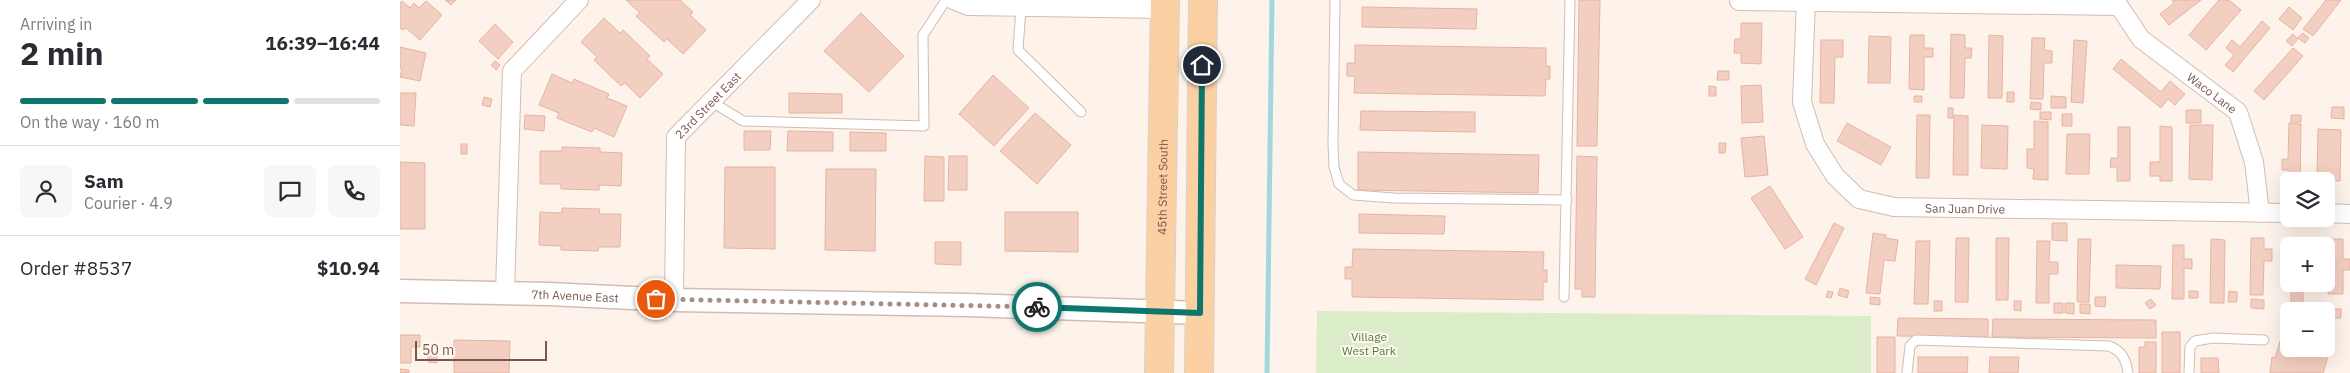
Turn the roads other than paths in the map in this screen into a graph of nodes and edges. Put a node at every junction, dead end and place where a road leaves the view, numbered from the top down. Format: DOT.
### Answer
graph roads {
  1 [pos="580,0"];
  2 [pos="811,0"];
  3 [pos="946,0"];
  4 [pos="953,0"];
  5 [pos="1203,0"];
  6 [pos="1335,0"];
  7 [pos="1570,0"];
  8 [pos="1739,1"];
  9 [pos="1806,1"];
  10 [pos="2116,3"];
  11 [pos="1165,4"];
  12 [pos="1022,7"];
  13 [pos="712,102"];
  14 [pos="1081,112"];
  15 [pos="1568,200"];
  16 [pos="2260,213"];
  17 [pos="2280,213"];
  18 [pos="2335,214"];
  19 [pos="2350,214"];
  20 [pos="400,290"];
  21 [pos="505,292"];
  22 [pos="1564,296"];
  23 [pos="674,300"];
  24 [pos="1160,311"];
  25 [pos="1200,313"];
  26 [pos="2264,340"];
  27 [pos="1159,373"];
  28 [pos="1199,373"];
  29 [pos="1907,373"];
  30 [pos="2128,373"];
  31 [pos="2189,373"];
  1 -- 21 [label="street"];
  2 -- 13 [label="street, 23rd Street East"];
  3 -- 13 [label="lane"];
  4 -- 12 [label="street"];
  5 -- 25 [label="main road"];
  6 -- 15 [label="lane"];
  7 -- 15 [label="lane"];
  8 -- 9 [label="street"];
  9 -- 10 [label="street"];
  9 -- 16 [label="street, San Juan Drive"];
  10 -- 16 [label="street, Waco Lane"];
  11 -- 12 [label="street"];
  11 -- 24 [label="main road, 45th Street South"];
  12 -- 14 [label="lane"];
  13 -- 23 [label="street, 23rd Street East"];
  15 -- 22 [label="lane"];
  16 -- 17 [label="street, San Juan Drive"];
  18 -- 19 [label="street"];
  20 -- 21 [label="street, 7th Avenue East"];
  21 -- 23 [label="street, 7th Avenue East"];
  23 -- 24 [label="street, 7th Avenue East"];
  24 -- 25 [label="street, 7th Avenue East"];
  24 -- 27 [label="main road, 45th Street South"];
  25 -- 28 [label="main road"];
  26 -- 31 [label="lane"];
  29 -- 30 [label="lane"];
}
